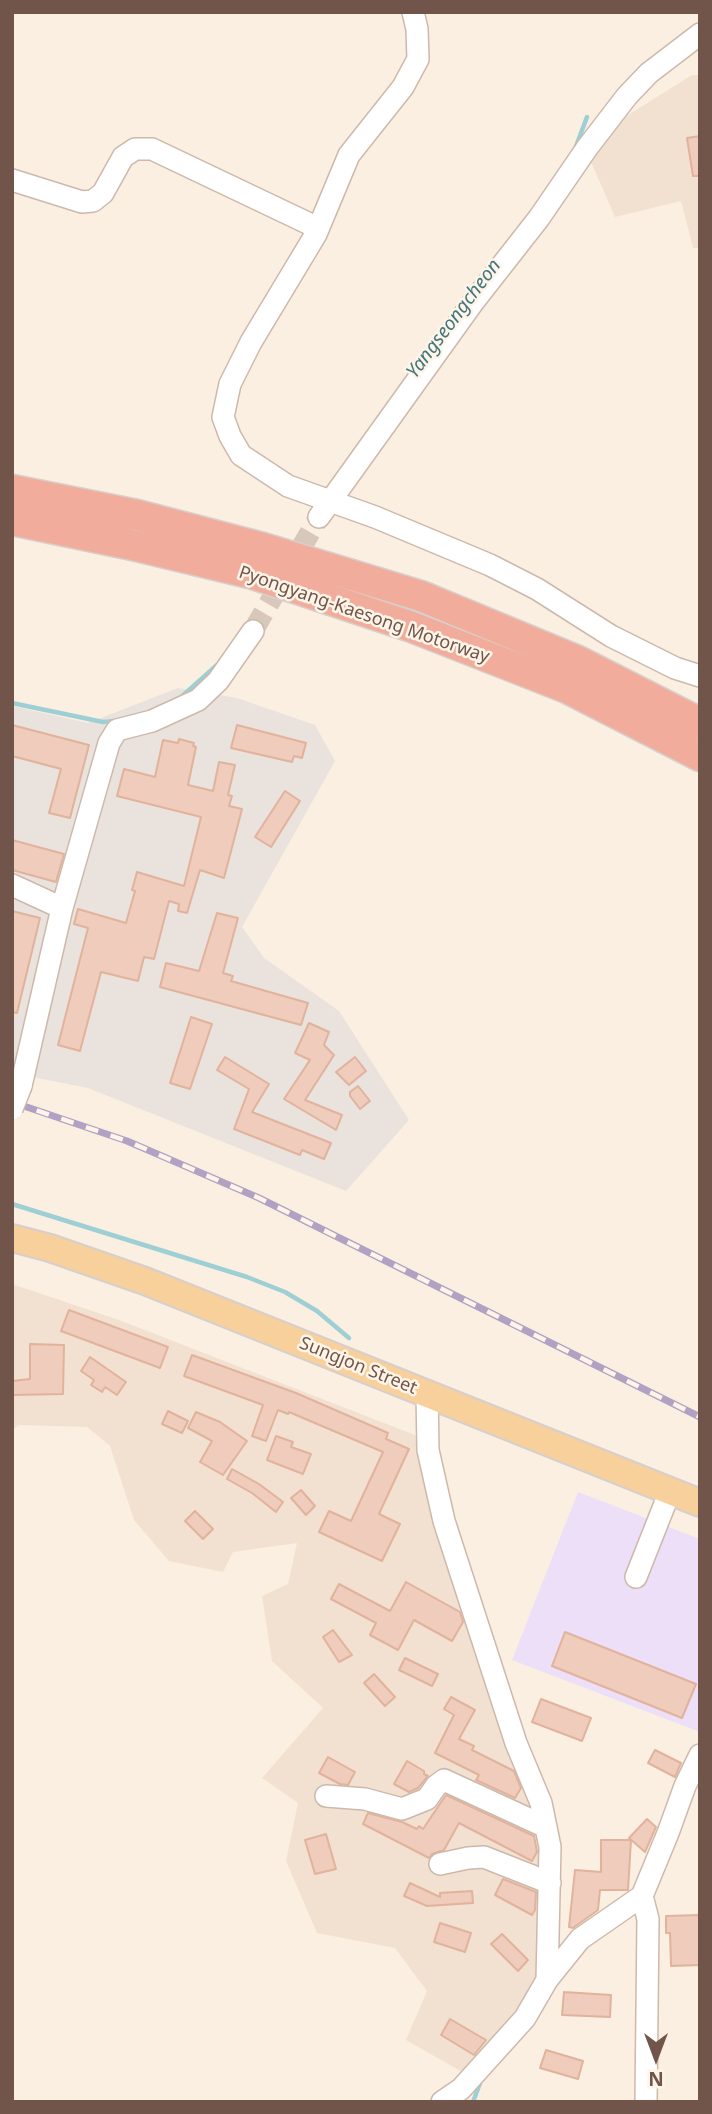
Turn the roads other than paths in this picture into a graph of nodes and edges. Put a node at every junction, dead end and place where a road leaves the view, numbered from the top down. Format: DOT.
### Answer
graph roads {
  1 [pos="413,12"];
  2 [pos="700,34"];
  3 [pos="12,180"];
  4 [pos="318,228"];
  5 [pos="12,490"];
  6 [pos="324,509"];
  7 [pos="12,520"];
  8 [pos="253,631"];
  9 [pos="700,676"];
  10 [pos="700,723"];
  11 [pos="700,755"];
  12 [pos="12,885"];
  13 [pos="62,908"];
  14 [pos="12,1110"];
  15 [pos="12,1238"];
  16 [pos="427,1393"];
  17 [pos="670,1491"];
  18 [pos="700,1503"];
  19 [pos="636,1577"];
  20 [pos="700,1755"];
  21 [pos="326,1796"];
  22 [pos="546,1827"];
  23 [pos="440,1864"];
  24 [pos="550,1884"];
  25 [pos="642,1896"];
  26 [pos="547,1980"];
  27 [pos="442,2102"];
  28 [pos="646,2102"];
  1 -- 4 [label="street"];
  2 -- 6 [label="street"];
  3 -- 4 [label="street"];
  4 -- 6 [label="street"];
  5 -- 10 [label="highway, Pyongyang-Kaesong Motorway"];
  6 -- 9 [label="street"];
  7 -- 11 [label="highway, Pyongyang-Kaesong Motorway"];
  8 -- 13 [label="street"];
  12 -- 13 [label="street"];
  13 -- 14 [label="street, bridge"];
  15 -- 16 [label="main road, Sungjon Street"];
  16 -- 17 [label="main road, Sungjon Street"];
  16 -- 22 [label="street"];
  17 -- 18 [label="main road, Sungjon Street"];
  17 -- 19 [label="street"];
  20 -- 25 [label="street"];
  21 -- 22 [label="street"];
  22 -- 24 [label="street"];
  23 -- 24 [label="street"];
  24 -- 26 [label="street"];
  25 -- 26 [label="street"];
  25 -- 28 [label="street"];
  26 -- 27 [label="street"];
}
